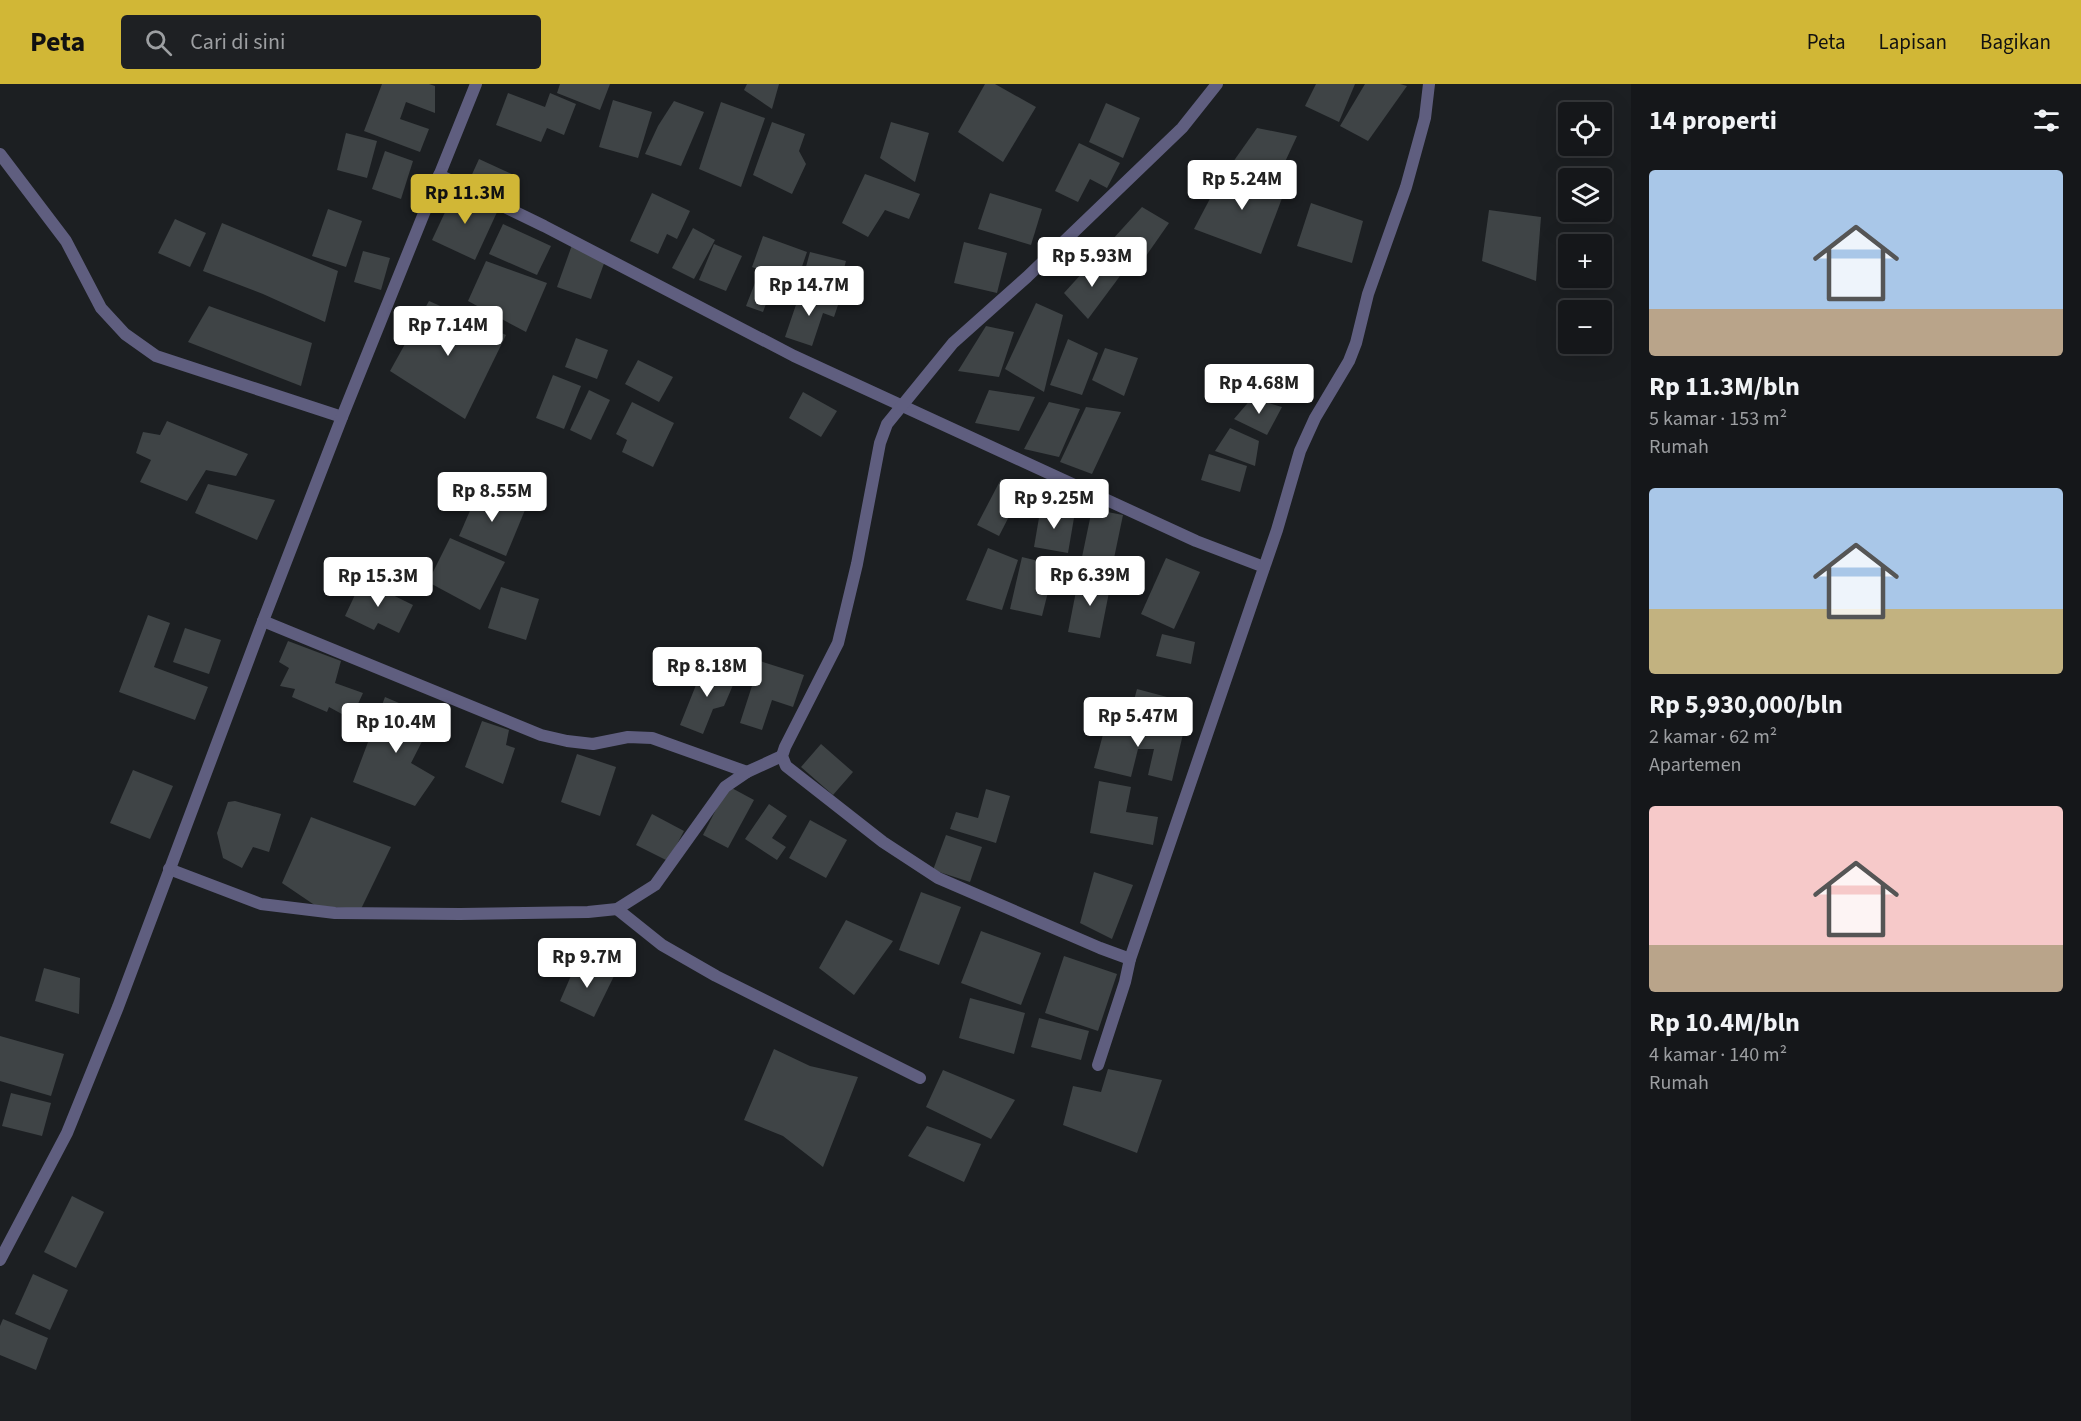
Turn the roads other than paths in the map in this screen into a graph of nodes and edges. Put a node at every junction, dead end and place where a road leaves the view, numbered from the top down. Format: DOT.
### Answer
graph roads {
  1 [pos="476,84"];
  2 [pos="1216,84"];
  3 [pos="1429,84"];
  4 [pos="0,154"];
  5 [pos="439,175"];
  6 [pos="903,405"];
  7 [pos="342,417"];
  8 [pos="1264,567"];
  9 [pos="263,621"];
  10 [pos="782,756"];
  11 [pos="747,772"];
  12 [pos="169,869"];
  13 [pos="617,909"];
  14 [pos="1130,959"];
  15 [pos="1098,1065"];
  16 [pos="920,1078"];
  17 [pos="0,1260"];
  1 -- 5 [label="street"];
  2 -- 6 [label="street"];
  3 -- 8 [label="street"];
  4 -- 7 [label="street"];
  5 -- 6 [label="street"];
  5 -- 7 [label="street"];
  6 -- 8 [label="street"];
  6 -- 10 [label="street"];
  7 -- 9 [label="street"];
  8 -- 14 [label="street"];
  9 -- 11 [label="street"];
  9 -- 12 [label="street"];
  10 -- 11 [label="street"];
  10 -- 14 [label="street"];
  11 -- 13 [label="street"];
  12 -- 13 [label="street"];
  12 -- 17 [label="street"];
  13 -- 16 [label="street"];
  14 -- 15 [label="street"];
}
